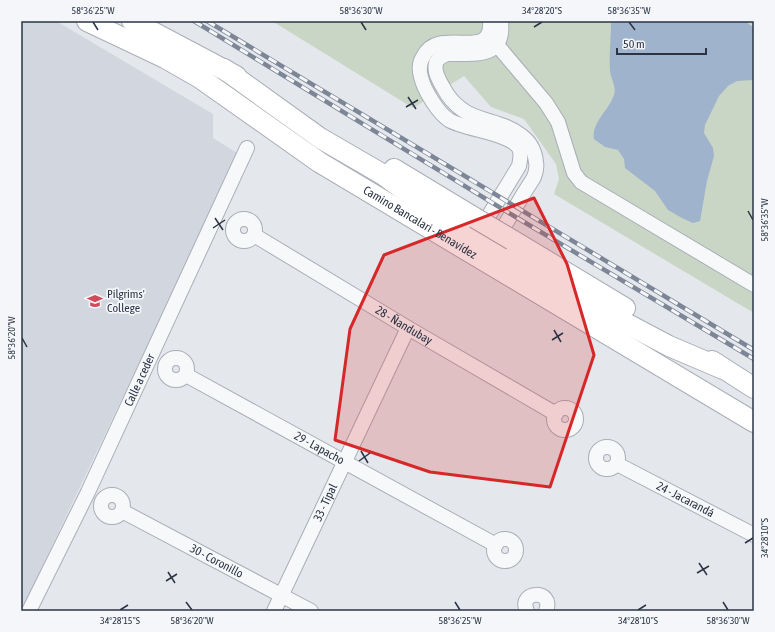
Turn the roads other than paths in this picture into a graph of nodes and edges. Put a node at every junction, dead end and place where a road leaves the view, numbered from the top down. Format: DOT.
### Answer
graph roads {
  1 [pos="87,21"];
  2 [pos="132,21"];
  3 [pos="490,21"];
  4 [pos="501,21"];
  5 [pos="487,36"];
  6 [pos="497,45"];
  7 [pos="224,69"];
  8 [pos="200,78"];
  9 [pos="450,97"];
  10 [pos="436,106"];
  11 [pos="247,148"];
  12 [pos="412,196"];
  13 [pos="481,233"];
  14 [pos="254,235"];
  15 [pos="754,285"];
  16 [pos="580,299"];
  17 [pos="408,328"];
  18 [pos="723,369"];
  19 [pos="186,375"];
  20 [pos="754,388"];
  21 [pos="556,414"];
  22 [pos="754,421"];
  23 [pos="344,462"];
  24 [pos="617,464"];
  25 [pos="122,512"];
  26 [pos="754,535"];
  27 [pos="496,545"];
  28 [pos="281,595"];
  29 [pos="29,611"];
  30 [pos="274,611"];
  31 [pos="311,611"];
  32 [pos="527,611"];
  33 [pos="547,611"];
  1 -- 8 [label="main road, Camino Bancalari - Benavídez"];
  2 -- 7 [label="main road"];
  3 -- 5 [label="street"];
  4 -- 6 [label="street"];
  5 -- 6 [label="street"];
  5 -- 10 [label="street"];
  6 -- 9 [label="street"];
  6 -- 15 [label="street"];
  7 -- 12 [label="main road"];
  7 -- 13 [label="main road"];
  8 -- 12 [label="main road"];
  8 -- 22 [label="main road, Camino Bancalari - Benavídez"];
  9 -- 10 [label="street"];
  9 -- 13 [label="street"];
  10 -- 13 [label="street"];
  11 -- 29 [label="street, Calle a ceder"];
  12 -- 13 [label="main road"];
  13 -- 16 [label="main road"];
  13 -- 18 [label="main road, bridge"];
  14 -- 17 [label="street, 28 - Ñandubay"];
  16 -- 18 [label="main road"];
  16 -- 22 [label="main road"];
  17 -- 21 [label="street, 28 - Ñandubay"];
  17 -- 23 [label="street, 33 - Tipal"];
  18 -- 20 [label="main road"];
  19 -- 23 [label="street, 29 - Lapacho"];
  23 -- 27 [label="street, 29 - Lapacho"];
  23 -- 28 [label="street, 33 - Tipal"];
  24 -- 26 [label="street, 24 - Jacarandá"];
  25 -- 28 [label="street, 30 - Coronillo"];
  28 -- 30 [label="street, 33 - Tipal"];
  28 -- 31 [label="street, 30 - Coronillo"];
  32 -- 33 [label="street"];
}
